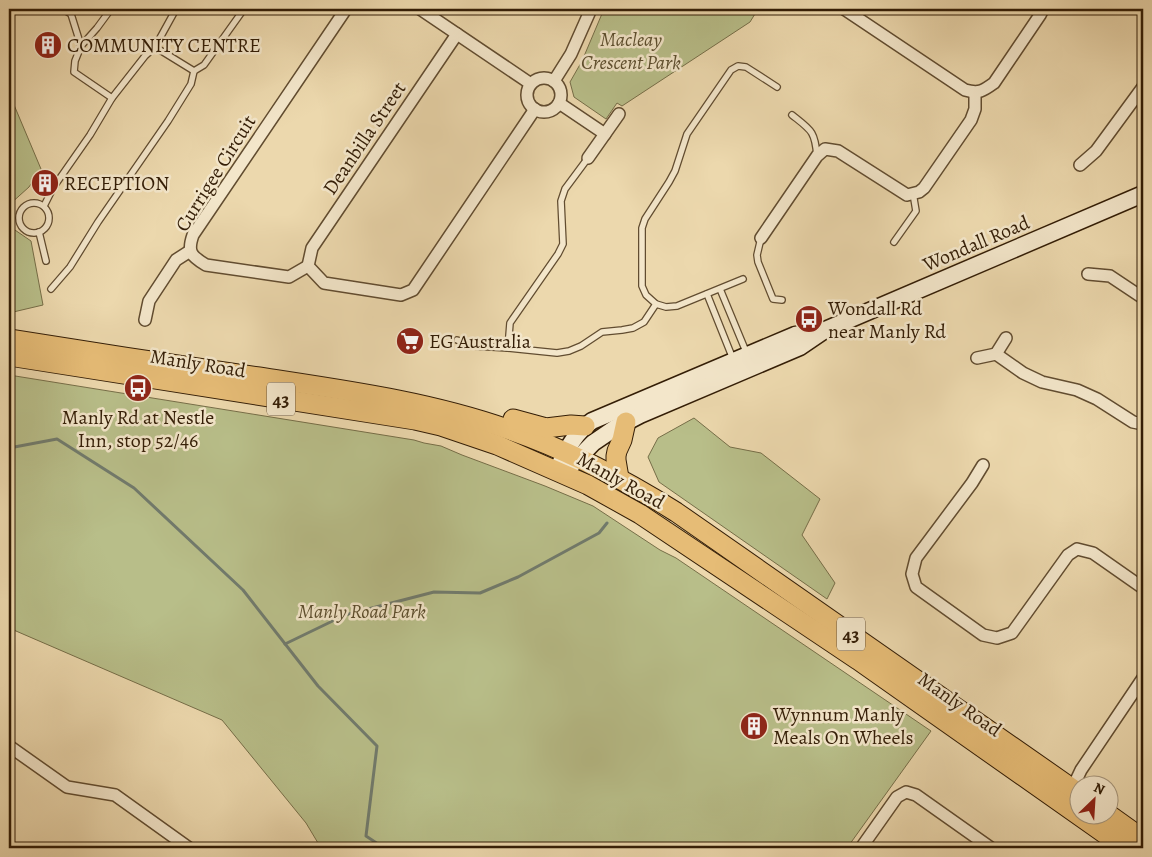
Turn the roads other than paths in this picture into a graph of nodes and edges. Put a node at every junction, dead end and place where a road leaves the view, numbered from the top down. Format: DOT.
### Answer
graph roads {
  1 [pos="63,9"];
  2 [pos="111,9"];
  3 [pos="176,9"];
  4 [pos="244,9"];
  5 [pos="346,9"];
  6 [pos="420,9"];
  7 [pos="591,9"];
  8 [pos="844,9"];
  9 [pos="1043,9"];
  10 [pos="457,34"];
  11 [pos="82,46"];
  12 [pos="155,47"];
  13 [pos="194,71"];
  14 [pos="554,81"];
  15 [pos="531,84"];
  16 [pos="776,86"];
  17 [pos="1143,87"];
  18 [pos="975,93"];
  19 [pos="112,98"];
  20 [pos="559,103"];
  21 [pos="535,109"];
  22 [pos="619,114"];
  23 [pos="792,115"];
  24 [pos="605,134"];
  25 [pos="817,156"];
  26 [pos="588,158"];
  27 [pos="1080,165"];
  28 [pos="913,193"];
  29 [pos="1143,194"];
  30 [pos="44,206"];
  31 [pos="39,232"];
  32 [pos="761,238"];
  33 [pos="894,242"];
  34 [pos="190,251"];
  35 [pos="46,262"];
  36 [pos="308,266"];
  37 [pos="1088,274"];
  38 [pos="743,279"];
  39 [pos="51,289"];
  40 [pos="720,289"];
  41 [pos="707,294"];
  42 [pos="1143,298"];
  43 [pos="782,300"];
  44 [pos="656,304"];
  45 [pos="145,320"];
  46 [pos="825,330"];
  47 [pos="1006,338"];
  48 [pos="9,339"];
  49 [pos="457,340"];
  50 [pos="508,348"];
  51 [pos="996,354"];
  52 [pos="9,356"];
  53 [pos="741,358"];
  54 [pos="977,358"];
  55 [pos="412,402"];
  56 [pos="626,422"];
  57 [pos="1143,424"];
  58 [pos="585,426"];
  59 [pos="572,455"];
  60 [pos="983,465"];
  61 [pos="560,472"];
  62 [pos="619,478"];
  63 [pos="1143,588"];
  64 [pos="1143,678"];
  65 [pos="9,746"];
  66 [pos="1080,774"];
  67 [pos="1070,788"];
  68 [pos="1120,823"];
  69 [pos="1143,839"];
  70 [pos="189,848"];
  71 [pos="861,848"];
  72 [pos="991,848"];
  73 [pos="1125,848"];
  1 -- 11 [label="lane"];
  2 -- 11 [label="lane"];
  3 -- 12 [label="lane"];
  4 -- 13 [label="lane"];
  5 -- 34 [label="street, Currigee Circuit"];
  6 -- 10 [label="street"];
  7 -- 14 [label="street"];
  8 -- 18 [label="street"];
  9 -- 18 [label="street"];
  10 -- 15 [label="street"];
  10 -- 36 [label="street, Deanbilla Street"];
  11 -- 19 [label="lane"];
  12 -- 13 [label="lane"];
  12 -- 19 [label="lane"];
  13 -- 39 [label="lane"];
  14 -- 15 [label="street"];
  14 -- 20 [label="street"];
  15 -- 21 [label="street"];
  16 -- 44 [label="lane"];
  17 -- 27 [label="street"];
  18 -- 28 [label="street"];
  19 -- 30 [label="lane"];
  20 -- 21 [label="street"];
  20 -- 24 [label="street"];
  21 -- 36 [label="street"];
  22 -- 24 [label="street"];
  23 -- 25 [label="lane"];
  24 -- 26 [label="street"];
  25 -- 28 [label="street"];
  25 -- 32 [label="street"];
  26 -- 50 [label="lane"];
  28 -- 33 [label="lane"];
  29 -- 46 [label="main road, Wondall Road"];
  30 -- 31 [label="lane"];
  30 -- 31 [label="lane"];
  31 -- 35 [label="lane"];
  32 -- 43 [label="lane"];
  34 -- 36 [label="street, Currigee Circuit"];
  34 -- 45 [label="street"];
  37 -- 42 [label="street"];
  38 -- 40 [label="lane"];
  40 -- 41 [label="lane"];
  40 -- 53 [label="lane"];
  41 -- 44 [label="lane"];
  41 -- 53 [label="lane"];
  44 -- 50 [label="lane"];
  46 -- 53 [label="main road, Wondall Road"];
  46 -- 56 [label="main road, Wondall Road"];
  47 -- 51 [label="street"];
  48 -- 55 [label="main road, Manly Road / 43"];
  49 -- 50 [label="lane"];
  51 -- 54 [label="street"];
  51 -- 57 [label="street"];
  52 -- 61 [label="main road, Manly Road / 43"];
  53 -- 58 [label="main road, Wondall Road"];
  55 -- 58 [label="main road"];
  55 -- 59 [label="main road, Manly Road / 43"];
  56 -- 59 [label="main road, Wondall Road"];
  56 -- 62 [label="main road"];
  58 -- 59 [label="main road, Wondall Road"];
  59 -- 61 [label="main road, Wondall Road"];
  59 -- 62 [label="main road, Manly Road / 43"];
  60 -- 63 [label="street"];
  61 -- 73 [label="main road, Manly Road / 43"];
  62 -- 67 [label="main road, Manly Road / 43"];
  64 -- 66 [label="street"];
  65 -- 70 [label="street"];
  68 -- 69 [label="main road"];
  71 -- 72 [label="street"];
}
